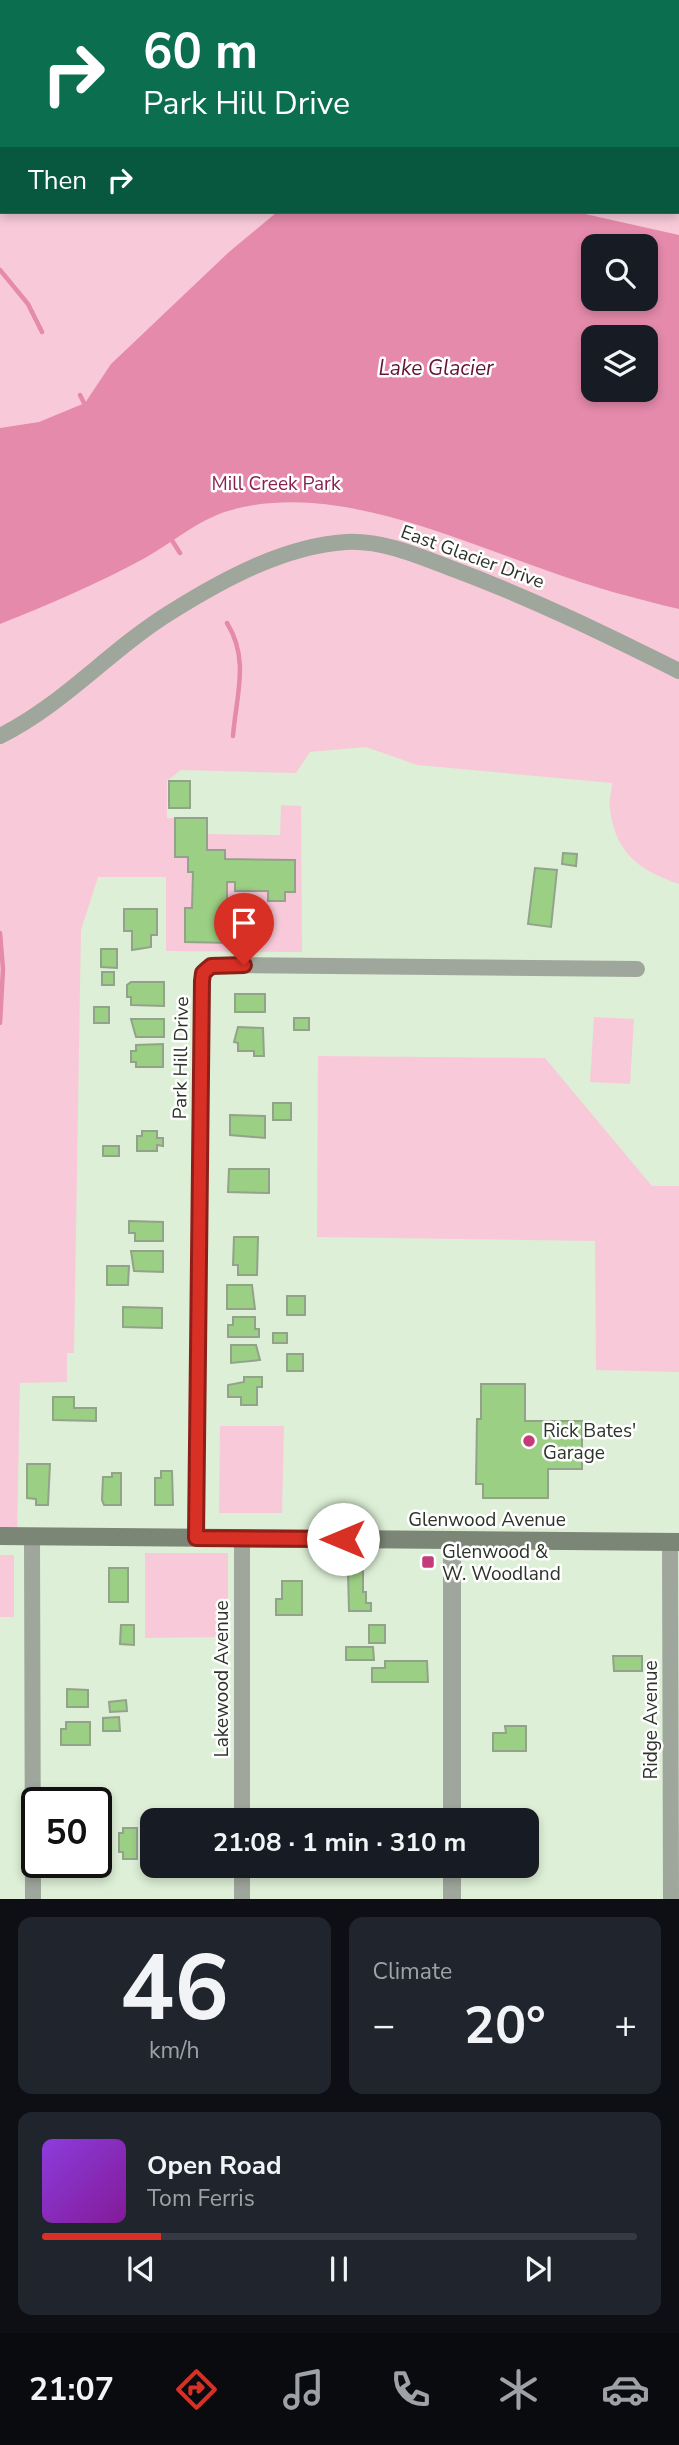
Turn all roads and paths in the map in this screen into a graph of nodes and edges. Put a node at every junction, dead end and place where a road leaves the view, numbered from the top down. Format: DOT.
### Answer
graph roads {
  1 [pos="679,671"];
  2 [pos="0,736"];
  3 [pos="637,969"];
  4 [pos="0,1536"];
  5 [pos="32,1536"];
  6 [pos="196,1538"];
  7 [pos="242,1538"];
  8 [pos="452,1540"];
  9 [pos="675,1542"];
  10 [pos="242,1808"];
  11 [pos="452,1808"];
  12 [pos="242,1878"];
  13 [pos="452,1878"];
  14 [pos="33,1899"];
  15 [pos="242,1899"];
  16 [pos="452,1899"];
  17 [pos="671,1899"];
  1 -- 2 [label="street, East Glacier Drive"];
  3 -- 6 [label="street, Park Hill Drive"];
  4 -- 5 [label="main road, Glenwood Avenue"];
  5 -- 6 [label="main road, Glenwood Avenue"];
  5 -- 14 [label="street"];
  6 -- 7 [label="main road, Glenwood Avenue"];
  7 -- 8 [label="main road, Glenwood Avenue"];
  7 -- 10 [label="street, Lakewood Avenue"];
  8 -- 9 [label="main road, Glenwood Avenue"];
  8 -- 11 [label="street"];
  9 -- 17 [label="street, Ridge Avenue"];
  12 -- 15 [label="street"];
  13 -- 16 [label="street"];
}
